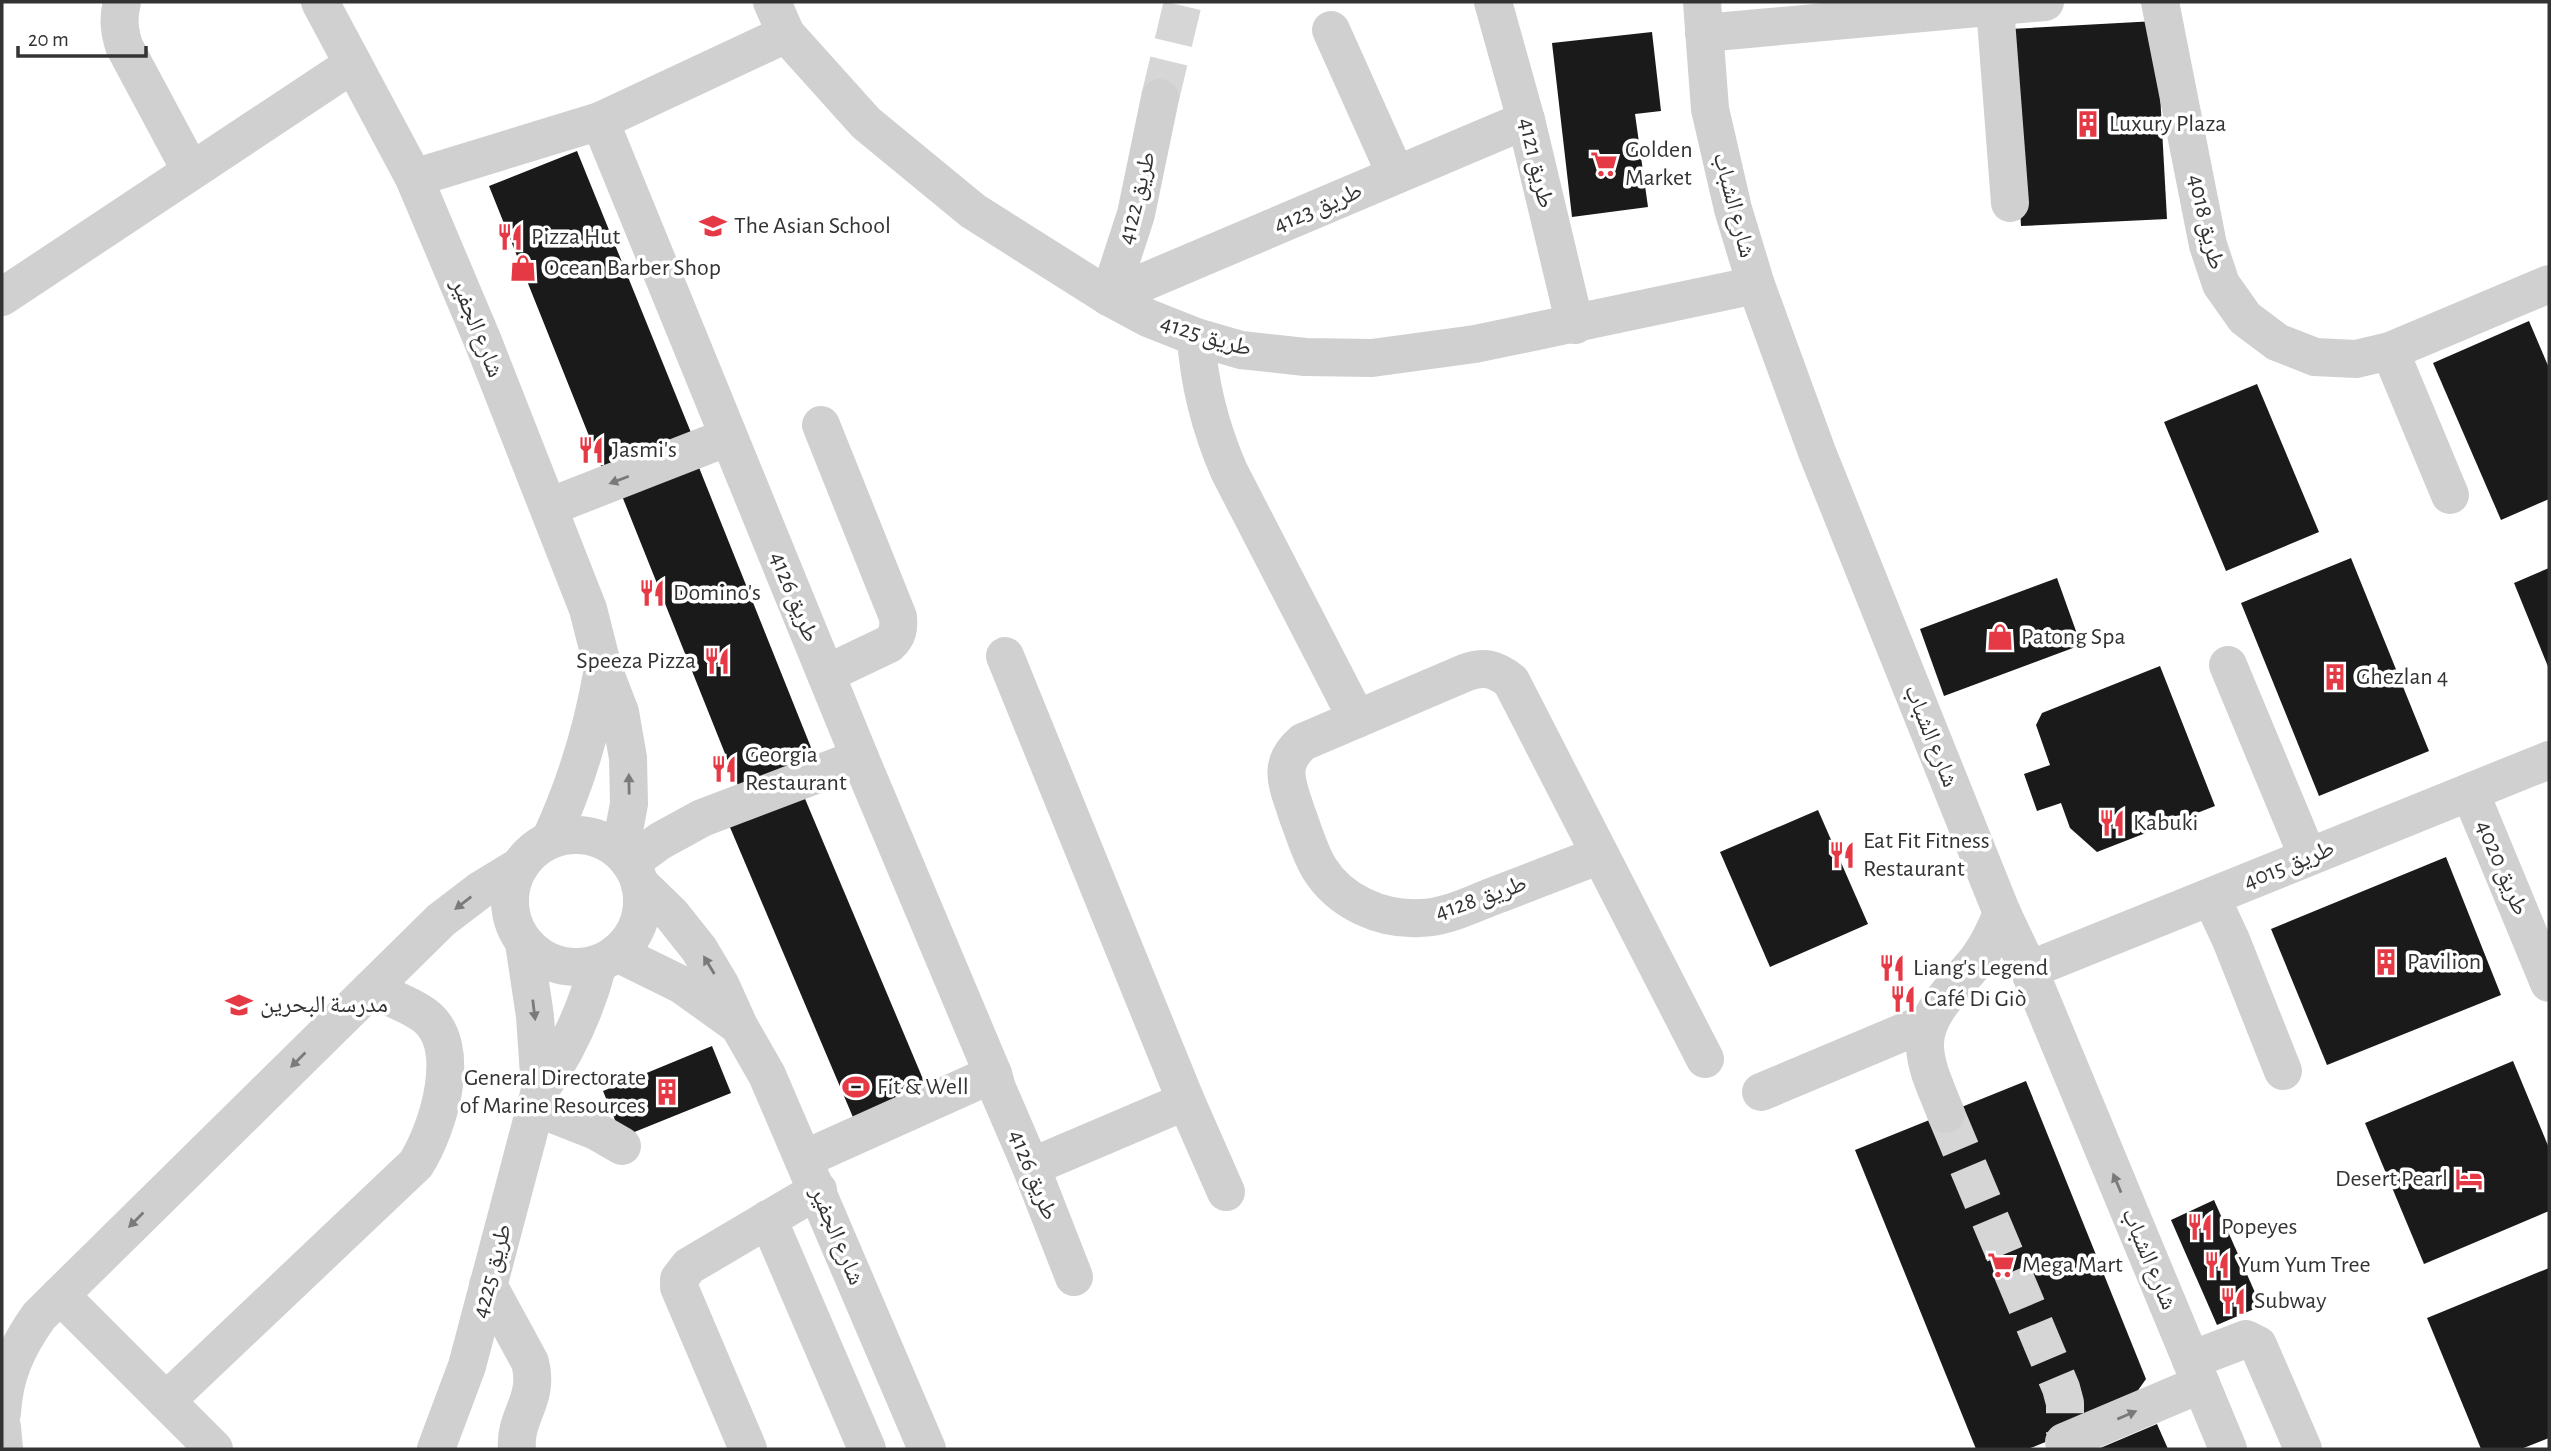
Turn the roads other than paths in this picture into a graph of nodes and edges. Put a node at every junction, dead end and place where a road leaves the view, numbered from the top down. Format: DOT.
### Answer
graph roads {
  1 [pos="122,2"];
  2 [pos="320,2"];
  3 [pos="1493,2"];
  4 [pos="2045,2"];
  5 [pos="2160,2"];
  6 [pos="1994,7"];
  7 [pos="1702,17"];
  8 [pos="779,18"];
  9 [pos="1331,30"];
  10 [pos="353,64"];
  11 [pos="1160,98"];
  12 [pos="1526,120"];
  13 [pos="600,121"];
  14 [pos="191,171"];
  15 [pos="1396,175"];
  16 [pos="414,178"];
  17 [pos="2010,203"];
  18 [pos="2549,284"];
  19 [pos="1756,285"];
  20 [pos="2,297"];
  21 [pos="1109,297"];
  22 [pos="1575,325"];
  23 [pos="1196,337"];
  24 [pos="2390,351"];
  25 [pos="821,425"];
  26 [pos="728,437"];
  27 [pos="2450,495"];
  28 [pos="549,507"];
  29 [pos="1005,656"];
  30 [pos="2228,665"];
  31 [pos="603,668"];
  32 [pos="826,674"];
  33 [pos="1357,719"];
  34 [pos="860,758"];
  35 [pos="2549,760"];
  36 [pos="2470,792"];
  37 [pos="550,840"];
  38 [pos="1600,855"];
  39 [pos="2308,857"];
  40 [pos="520,866"];
  41 [pos="630,866"];
  42 [pos="2211,897"];
  43 [pos="2002,913"];
  44 [pos="524,943"];
  45 [pos="607,959"];
  46 [pos="2029,970"];
  47 [pos="2549,984"];
  48 [pos="371,989"];
  49 [pos="1930,1021"];
  50 [pos="739,1027"];
  51 [pos="1706,1059"];
  52 [pos="2283,1070"];
  53 [pos="993,1074"];
  54 [pos="1761,1092"];
  55 [pos="537,1098"];
  56 [pos="1186,1101"];
  57 [pos="1946,1114"];
  58 [pos="622,1146"];
  59 [pos="1031,1167"];
  60 [pos="811,1175"];
  61 [pos="1226,1192"];
  62 [pos="768,1219"];
  63 [pos="1074,1277"];
  64 [pos="488,1285"];
  65 [pos="60,1295"];
  66 [pos="2196,1372"];
  67 [pos="166,1401"];
  68 [pos="2,1413"];
  69 [pos="2,1427"];
  70 [pos="2064,1442"];
  71 [pos="4,1449"];
  72 [pos="214,1449"];
  73 [pos="436,1449"];
  74 [pos="517,1449"];
  75 [pos="748,1449"];
  76 [pos="867,1449"];
  77 [pos="927,1449"];
  78 [pos="2228,1449"];
  79 [pos="2304,1449"];
  1 -- 14 [label="street"];
  2 -- 10 [label="street, شارع الجفير"];
  3 -- 12 [label="street, طريق 4121"];
  4 -- 6 [label="street"];
  5 -- 24 [label="street, طريق 4018"];
  6 -- 7 [label="street"];
  6 -- 17 [label="street"];
  7 -- 19 [label="street, شارع الشباب"];
  8 -- 13 [label="street"];
  8 -- 21 [label="street, طريق 4125"];
  9 -- 15 [label="street"];
  10 -- 14 [label="street"];
  10 -- 16 [label="street, شارع الجفير"];
  11 -- 21 [label="street, طريق 4122"];
  12 -- 15 [label="street, طريق 4123"];
  12 -- 22 [label="street, طريق 4121"];
  13 -- 16 [label="street"];
  13 -- 26 [label="street, طريق 4126"];
  14 -- 20 [label="street"];
  15 -- 21 [label="street, طريق 4123"];
  16 -- 28 [label="street, شارع الجفير"];
  18 -- 24 [label="street, طريق 4018"];
  19 -- 22 [label="street, طريق 4125"];
  19 -- 43 [label="street, شارع الشباب"];
  21 -- 23 [label="street, طريق 4125"];
  22 -- 23 [label="street, طريق 4125"];
  23 -- 33 [label="street"];
  24 -- 27 [label="street"];
  25 -- 32 [label="street"];
  26 -- 28 [label="street, one-way"];
  26 -- 32 [label="street, طريق 4126"];
  28 -- 31 [label="street, شارع الجفير"];
  29 -- 56 [label="street"];
  30 -- 39 [label="street"];
  31 -- 37 [label="street, شارع الجفير"];
  41 -- 31 [label="street, شارع الجفير, one-way"];
  32 -- 34 [label="street, طريق 4126"];
  33 -- 38 [label="street, طريق 4128"];
  33 -- 38 [label="street, طريق 4128"];
  34 -- 41 [label="street"];
  34 -- 53 [label="street, طريق 4126"];
  35 -- 36 [label="street, طريق 4015"];
  36 -- 39 [label="street, طريق 4015"];
  36 -- 47 [label="street, طريق 4020"];
  37 -- 40 [label="street"];
  37 -- 41 [label="street"];
  38 -- 51 [label="street, طريق 4128"];
  39 -- 42 [label="street, طريق 4015"];
  40 -- 44 [label="street"];
  40 -- 48 [label="street, one-way"];
  41 -- 45 [label="street"];
  50 -- 41 [label="street, شارع الجفير, one-way"];
  42 -- 46 [label="street, طريق 4015"];
  42 -- 52 [label="street"];
  43 -- 46 [label="street, شارع الشباب"];
  43 -- 49 [label="street"];
  44 -- 45 [label="street"];
  44 -- 55 [label="street, طريق 4225, one-way"];
  45 -- 50 [label="street, شارع الجفير"];
  45 -- 55 [label="street, طريق 4225"];
  66 -- 46 [label="street, شارع الشباب, one-way"];
  48 -- 65 [label="street, one-way"];
  48 -- 67 [label="street"];
  49 -- 54 [label="street"];
  49 -- 57 [label="street"];
  50 -- 60 [label="street, شارع الجفير"];
  53 -- 59 [label="street, طريق 4126"];
  53 -- 60 [label="street"];
  55 -- 58 [label="street"];
  55 -- 64 [label="street, طريق 4225"];
  56 -- 59 [label="street"];
  56 -- 61 [label="street"];
  59 -- 63 [label="street, طريق 4126"];
  60 -- 62 [label="street"];
  60 -- 77 [label="street, شارع الجفير"];
  62 -- 75 [label="street"];
  62 -- 76 [label="street"];
  64 -- 73 [label="street, طريق 4225"];
  64 -- 74 [label="street"];
  65 -- 67 [label="street"];
  65 -- 68 [label="street"];
  70 -- 66 [label="street, one-way"];
  66 -- 78 [label="street, شارع الشباب"];
  66 -- 79 [label="street"];
  67 -- 72 [label="street"];
  69 -- 71 [label="street"];
}
